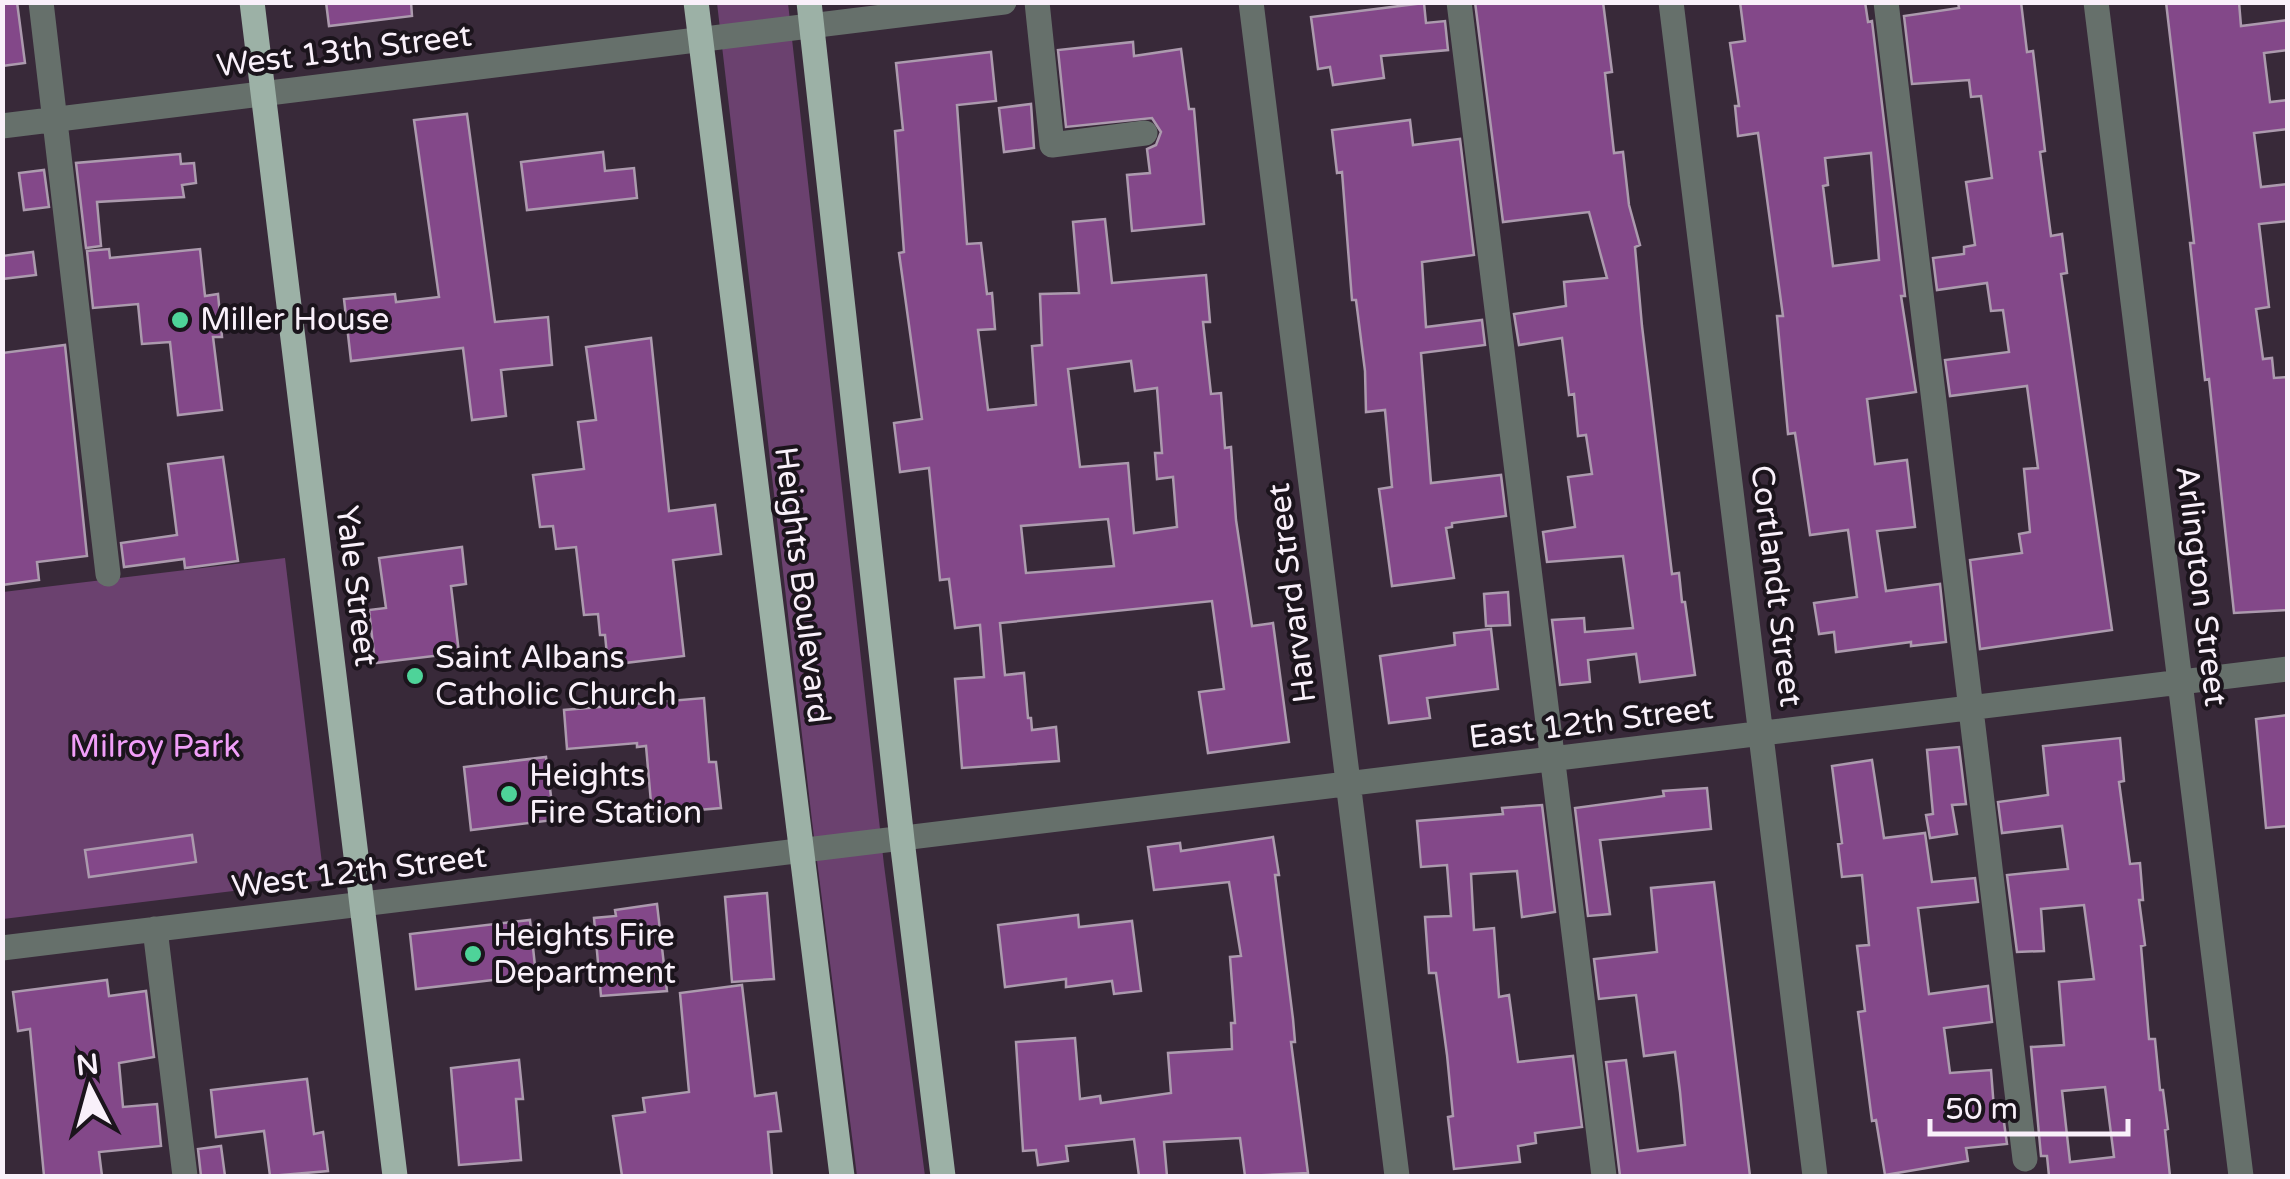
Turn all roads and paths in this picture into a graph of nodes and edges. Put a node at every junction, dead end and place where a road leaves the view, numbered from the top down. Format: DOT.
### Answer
graph roads {
  1 [pos="40,2"];
  2 [pos="252,2"];
  3 [pos="696,2"];
  4 [pos="1004,2"];
  5 [pos="1038,2"];
  6 [pos="1251,2"];
  7 [pos="1459,2"];
  8 [pos="1671,2"];
  9 [pos="1886,2"];
  10 [pos="2096,2"];
  11 [pos="810,14"];
  12 [pos="701,40"];
  13 [pos="262,93"];
  14 [pos="54,120"];
  15 [pos="2,126"];
  16 [pos="1145,133"];
  17 [pos="108,574"];
  18 [pos="2288,668"];
  19 [pos="2180,682"];
  20 [pos="1971,708"];
  21 [pos="1761,735"];
  22 [pos="1552,760"];
  23 [pos="1348,785"];
  24 [pos="902,840"];
  25 [pos="803,852"];
  26 [pos="359,903"];
  27 [pos="155,929"];
  28 [pos="2,948"];
  29 [pos="2025,1159"];
  30 [pos="185,1176"];
  31 [pos="395,1176"];
  32 [pos="842,1176"];
  33 [pos="943,1176"];
  34 [pos="1397,1176"];
  35 [pos="1604,1176"];
  36 [pos="1815,1176"];
  37 [pos="2240,1176"];
  1 -- 14 [label="street"];
  2 -- 13 [label="main road, Yale Street"];
  3 -- 12 [label="main road, Heights Boulevard"];
  4 -- 11 [label="street, West 13th Street"];
  5 -- 16 [label="street"];
  6 -- 23 [label="street, Harvard Street"];
  7 -- 22 [label="street"];
  8 -- 21 [label="street, Cortlandt Street"];
  9 -- 20 [label="street"];
  10 -- 19 [label="street, Arlington Street"];
  11 -- 12 [label="street, West 13th Street"];
  11 -- 24 [label="main road"];
  12 -- 13 [label="street, West 13th Street"];
  12 -- 25 [label="main road, Heights Boulevard"];
  13 -- 14 [label="street, West 13th Street"];
  13 -- 26 [label="main road, Yale Street"];
  14 -- 15 [label="street, West 13th Street"];
  14 -- 17 [label="street"];
  18 -- 19 [label="street, East 12th Street"];
  19 -- 20 [label="street, East 12th Street"];
  19 -- 37 [label="street, Arlington Street"];
  20 -- 21 [label="street, East 12th Street"];
  20 -- 29 [label="street"];
  21 -- 22 [label="street, East 12th Street"];
  21 -- 36 [label="street, Cortlandt Street"];
  22 -- 23 [label="street, East 12th Street"];
  22 -- 35 [label="street"];
  23 -- 24 [label="street, East 12th Street"];
  23 -- 34 [label="street, Harvard Street"];
  24 -- 25 [label="street, West 12th Street"];
  24 -- 33 [label="main road"];
  25 -- 26 [label="street, West 12th Street"];
  25 -- 32 [label="main road, Heights Boulevard"];
  26 -- 27 [label="street, West 12th Street"];
  26 -- 31 [label="main road, Yale Street"];
  27 -- 28 [label="street, West 12th Street"];
  27 -- 30 [label="street"];
}
